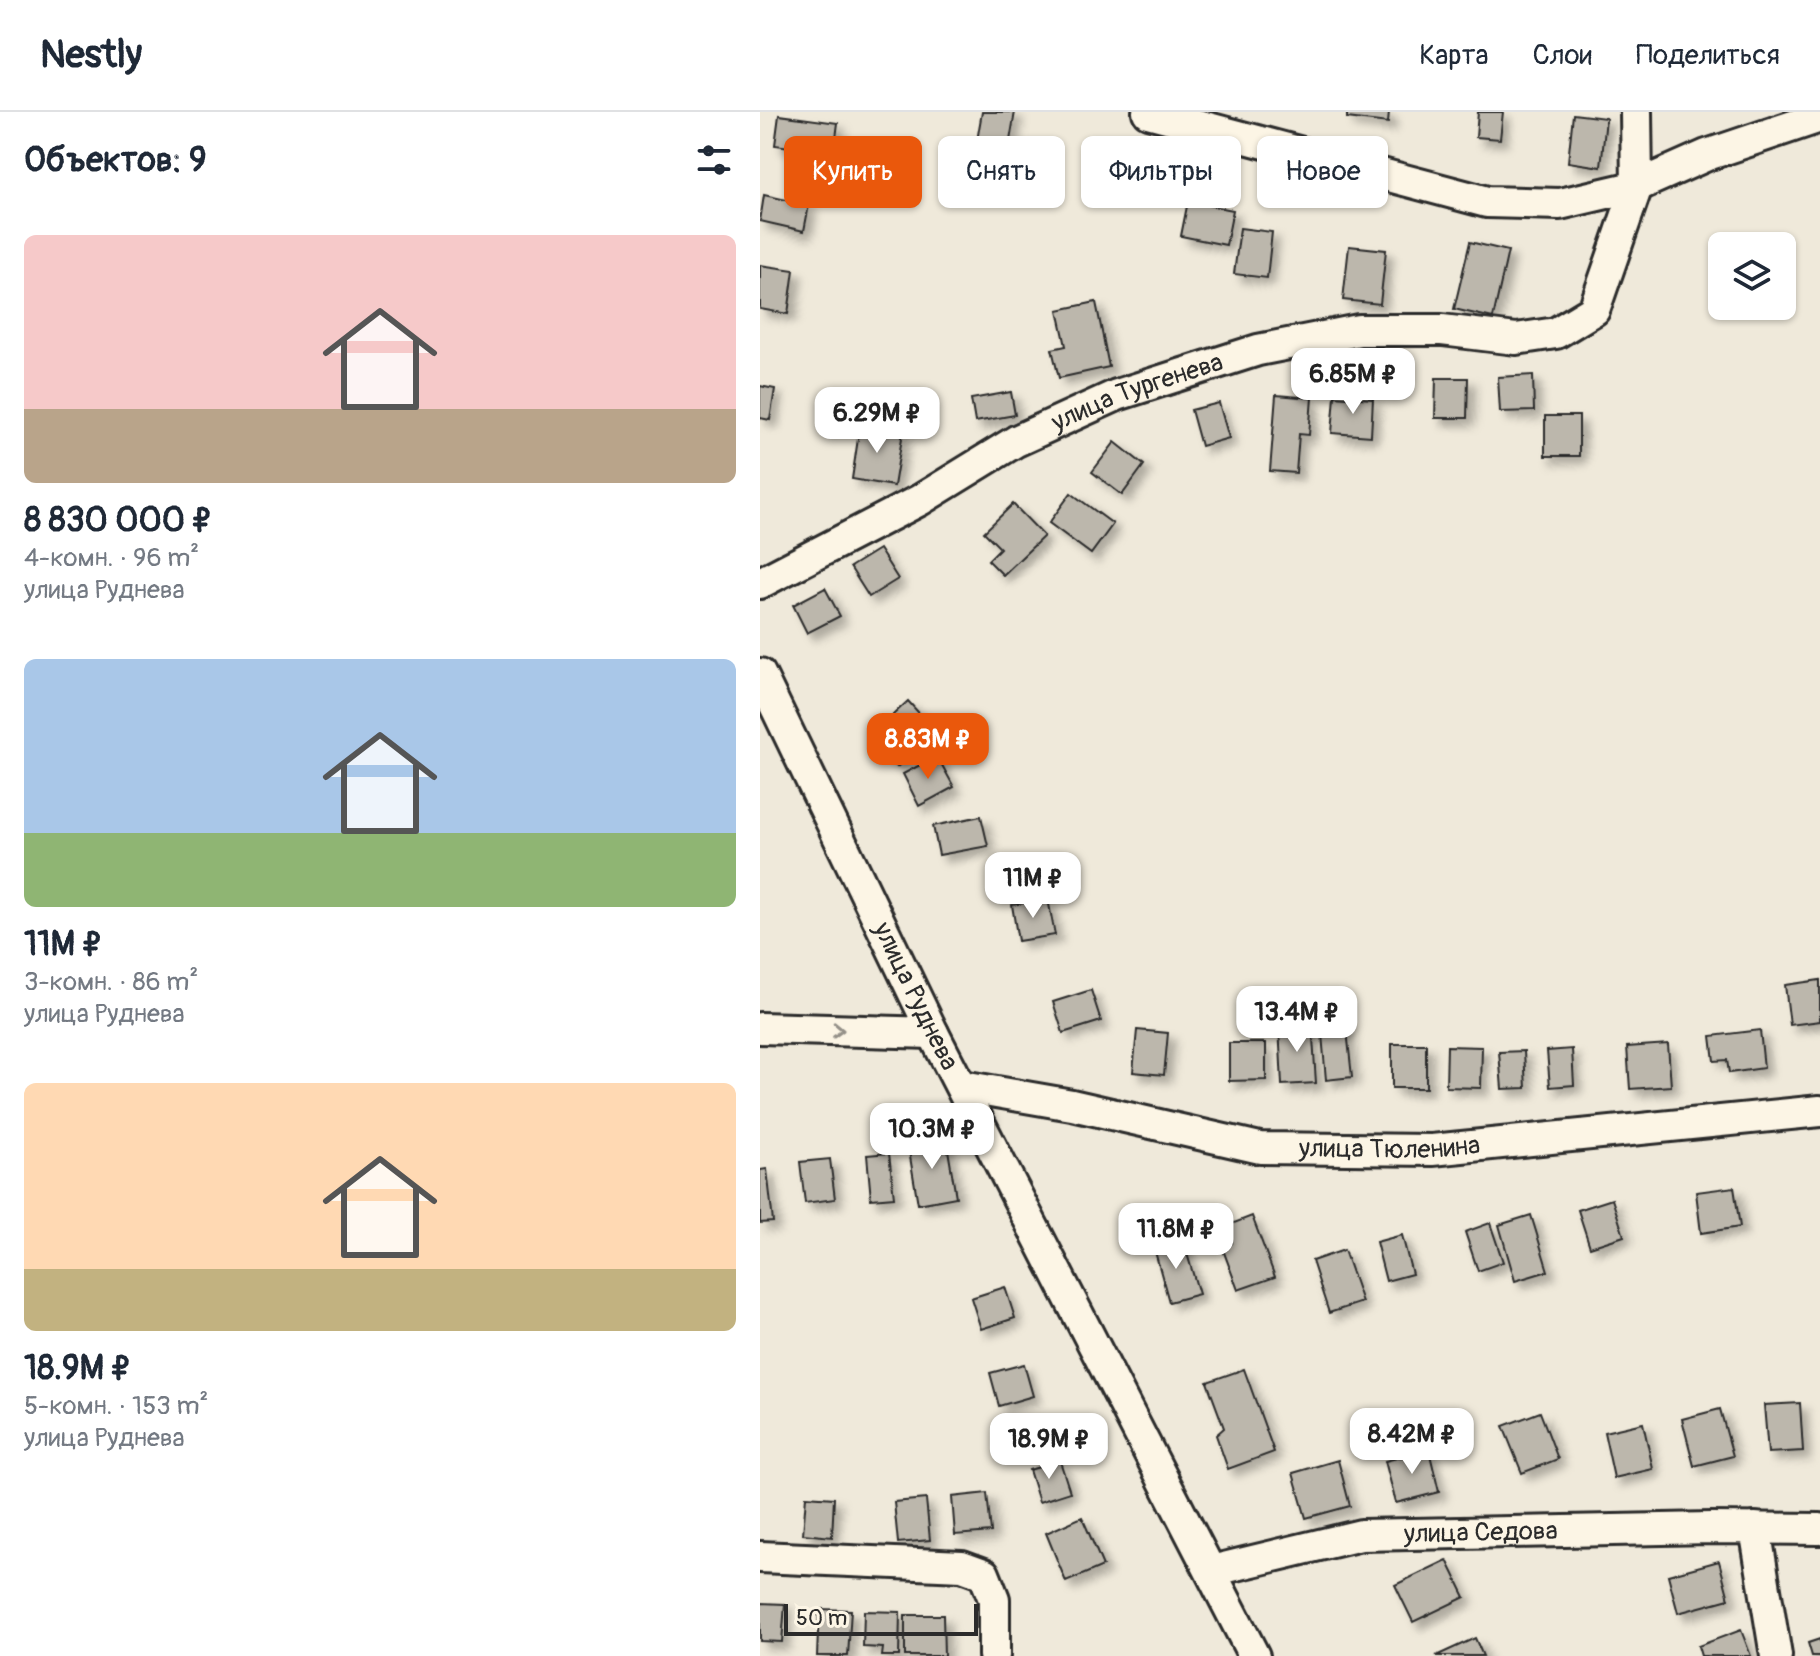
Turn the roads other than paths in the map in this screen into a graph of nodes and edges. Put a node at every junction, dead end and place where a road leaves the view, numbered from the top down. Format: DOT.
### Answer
graph roads {
  1 [pos="1148,112"];
  2 [pos="1636,112"];
  3 [pos="1820,117"];
  4 [pos="1637,186"];
  5 [pos="760,583"];
  6 [pos="760,674"];
  7 [pos="760,1028"];
  8 [pos="933,1033"];
  9 [pos="962,1086"];
  10 [pos="1820,1111"];
  11 [pos="1755,1528"];
  12 [pos="1820,1529"];
  13 [pos="760,1557"];
  14 [pos="1211,1571"];
  15 [pos="994,1656"];
  16 [pos="1254,1656"];
  17 [pos="1776,1656"];
  1 -- 4 [label="street"];
  2 -- 4 [label="street"];
  3 -- 4 [label="street"];
  4 -- 5 [label="street, улица Тургенева"];
  6 -- 8 [label="street, улица Руднева"];
  7 -- 8 [label="street, one-way"];
  8 -- 9 [label="street, улица Руднева"];
  9 -- 10 [label="street, улица Тюленина"];
  9 -- 14 [label="street, улица Руднева"];
  11 -- 12 [label="street, улица Седова"];
  11 -- 14 [label="street, улица Седова"];
  11 -- 17 [label="street"];
  13 -- 15 [label="street"];
  14 -- 16 [label="street, улица Руднева"];
}
